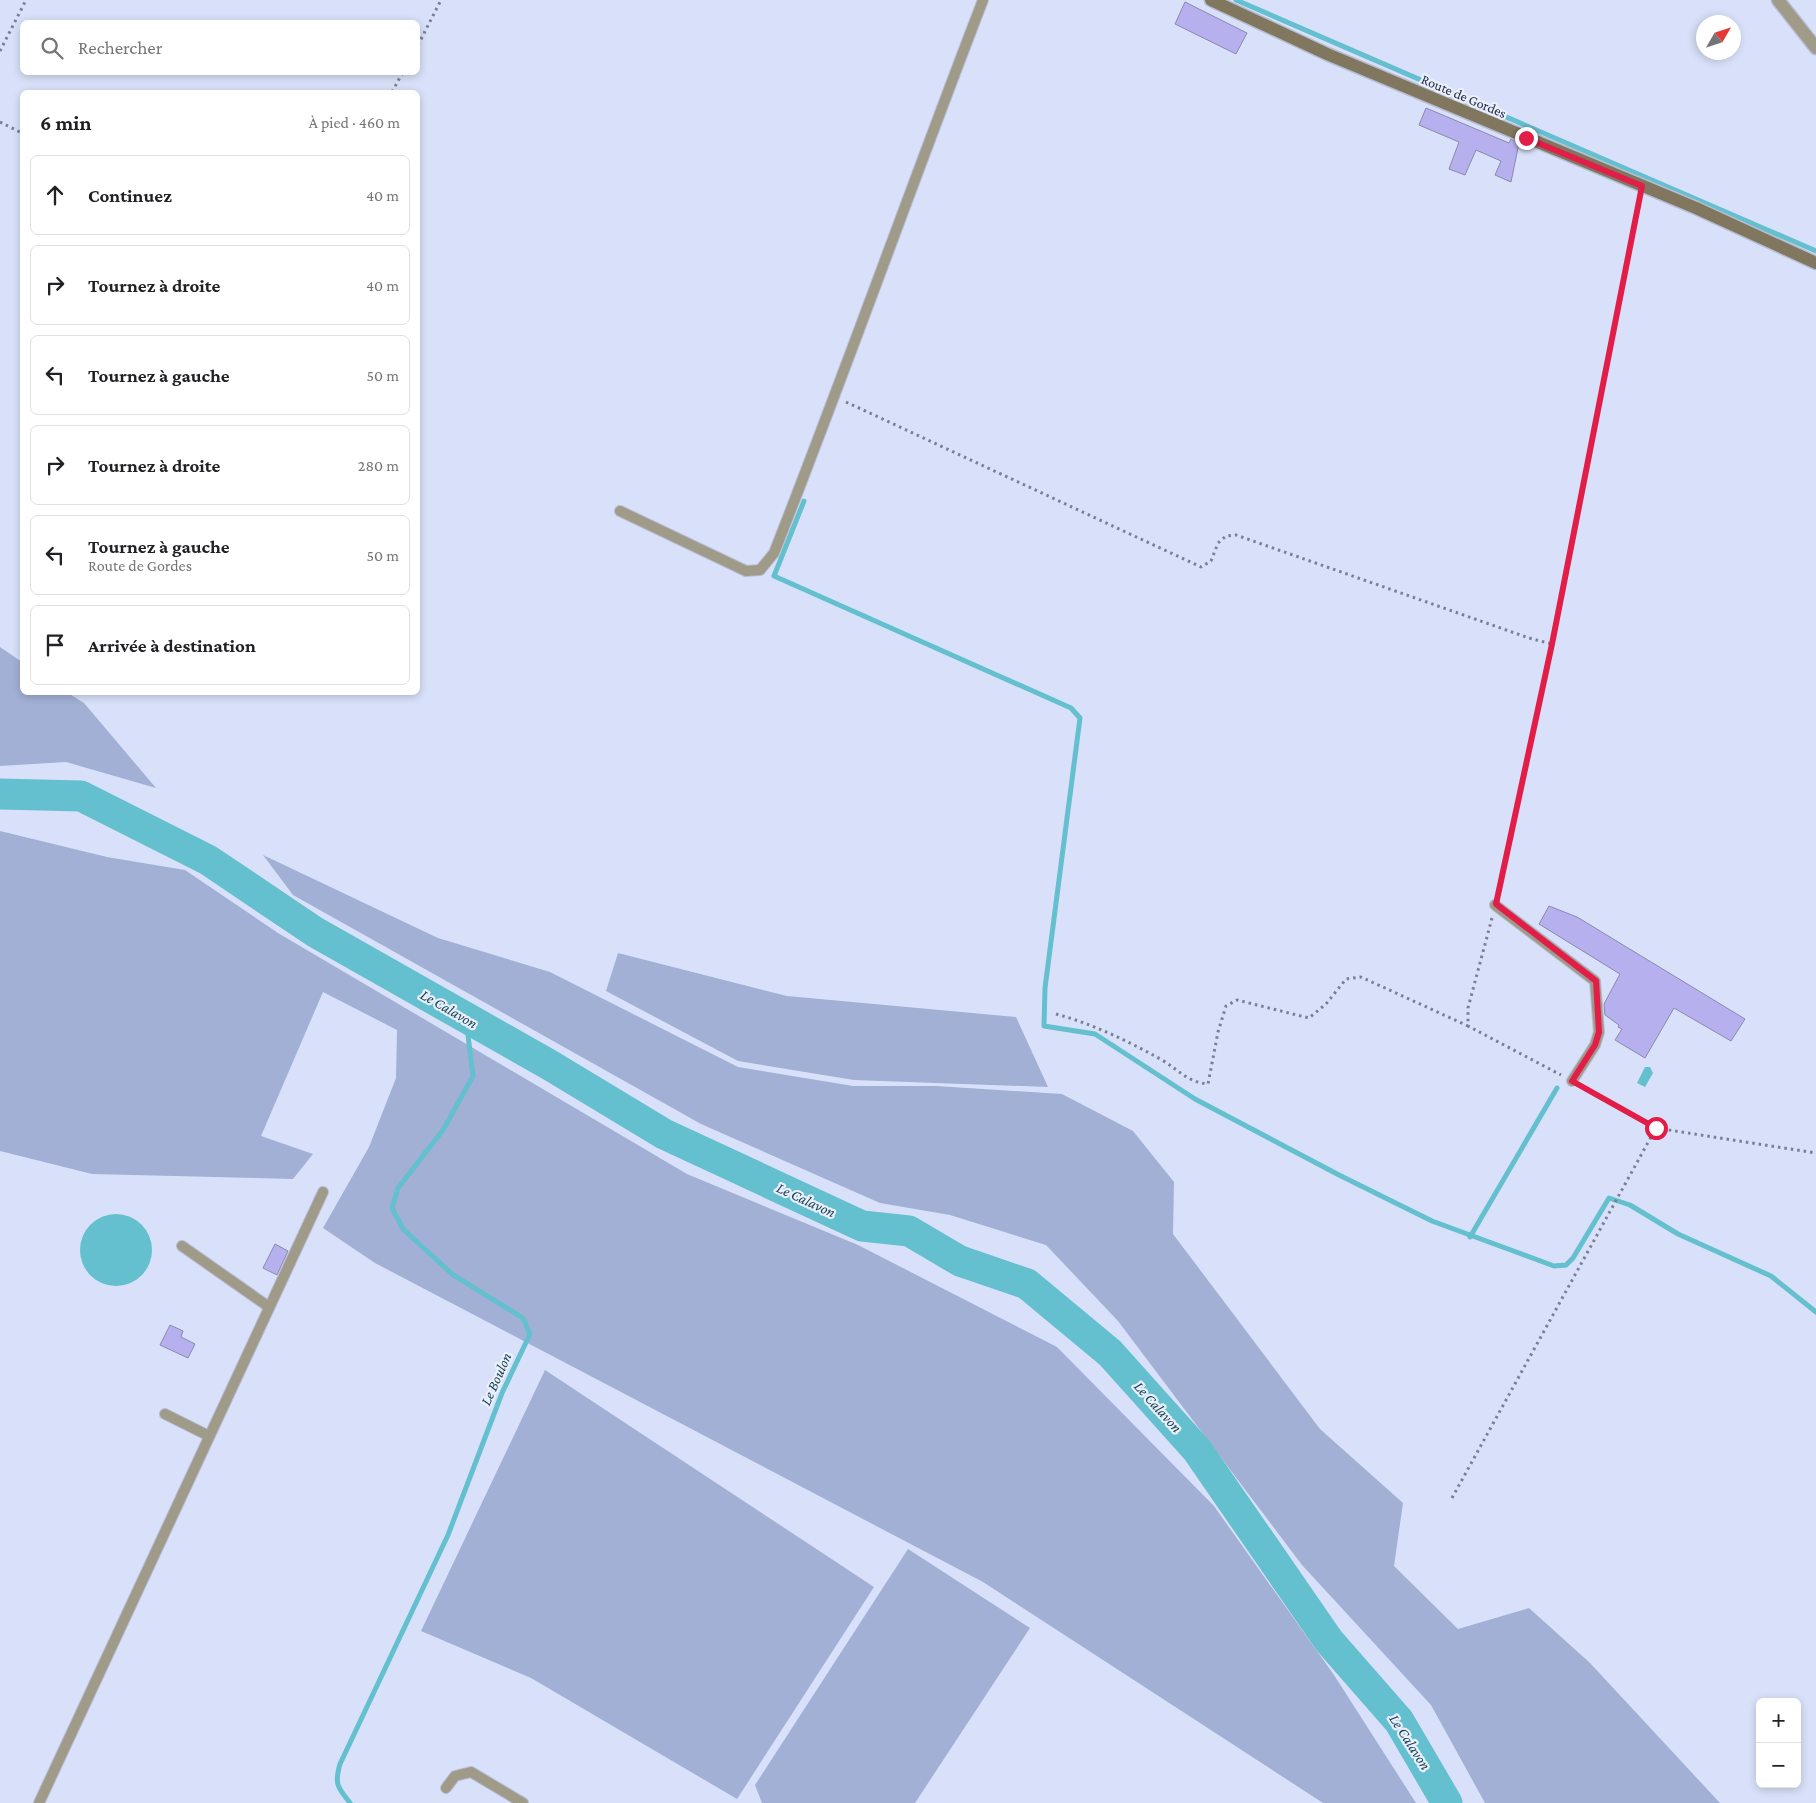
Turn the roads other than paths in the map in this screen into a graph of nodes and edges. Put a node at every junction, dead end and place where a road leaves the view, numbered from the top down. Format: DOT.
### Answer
graph roads {
  1 [pos="983,0"];
  2 [pos="1211,0"];
  3 [pos="1778,0"];
  4 [pos="1815,45"];
  5 [pos="1816,264"];
  6 [pos="620,511"];
  7 [pos="1496,904"];
  8 [pos="1572,1081"];
  9 [pos="322,1192"];
  10 [pos="182,1246"];
  11 [pos="269,1307"];
  12 [pos="165,1414"];
  13 [pos="209,1436"];
  14 [pos="446,1788"];
  15 [pos="39,1803"];
  16 [pos="523,1803"];
  1 -- 6 [label="lane"];
  2 -- 5 [label="street, Route de Gordes"];
  3 -- 4 [label="street"];
  7 -- 8 [label="lane"];
  9 -- 11 [label="lane"];
  10 -- 11 [label="lane"];
  11 -- 13 [label="lane"];
  12 -- 13 [label="lane"];
  13 -- 15 [label="lane"];
  14 -- 16 [label="lane"];
}
